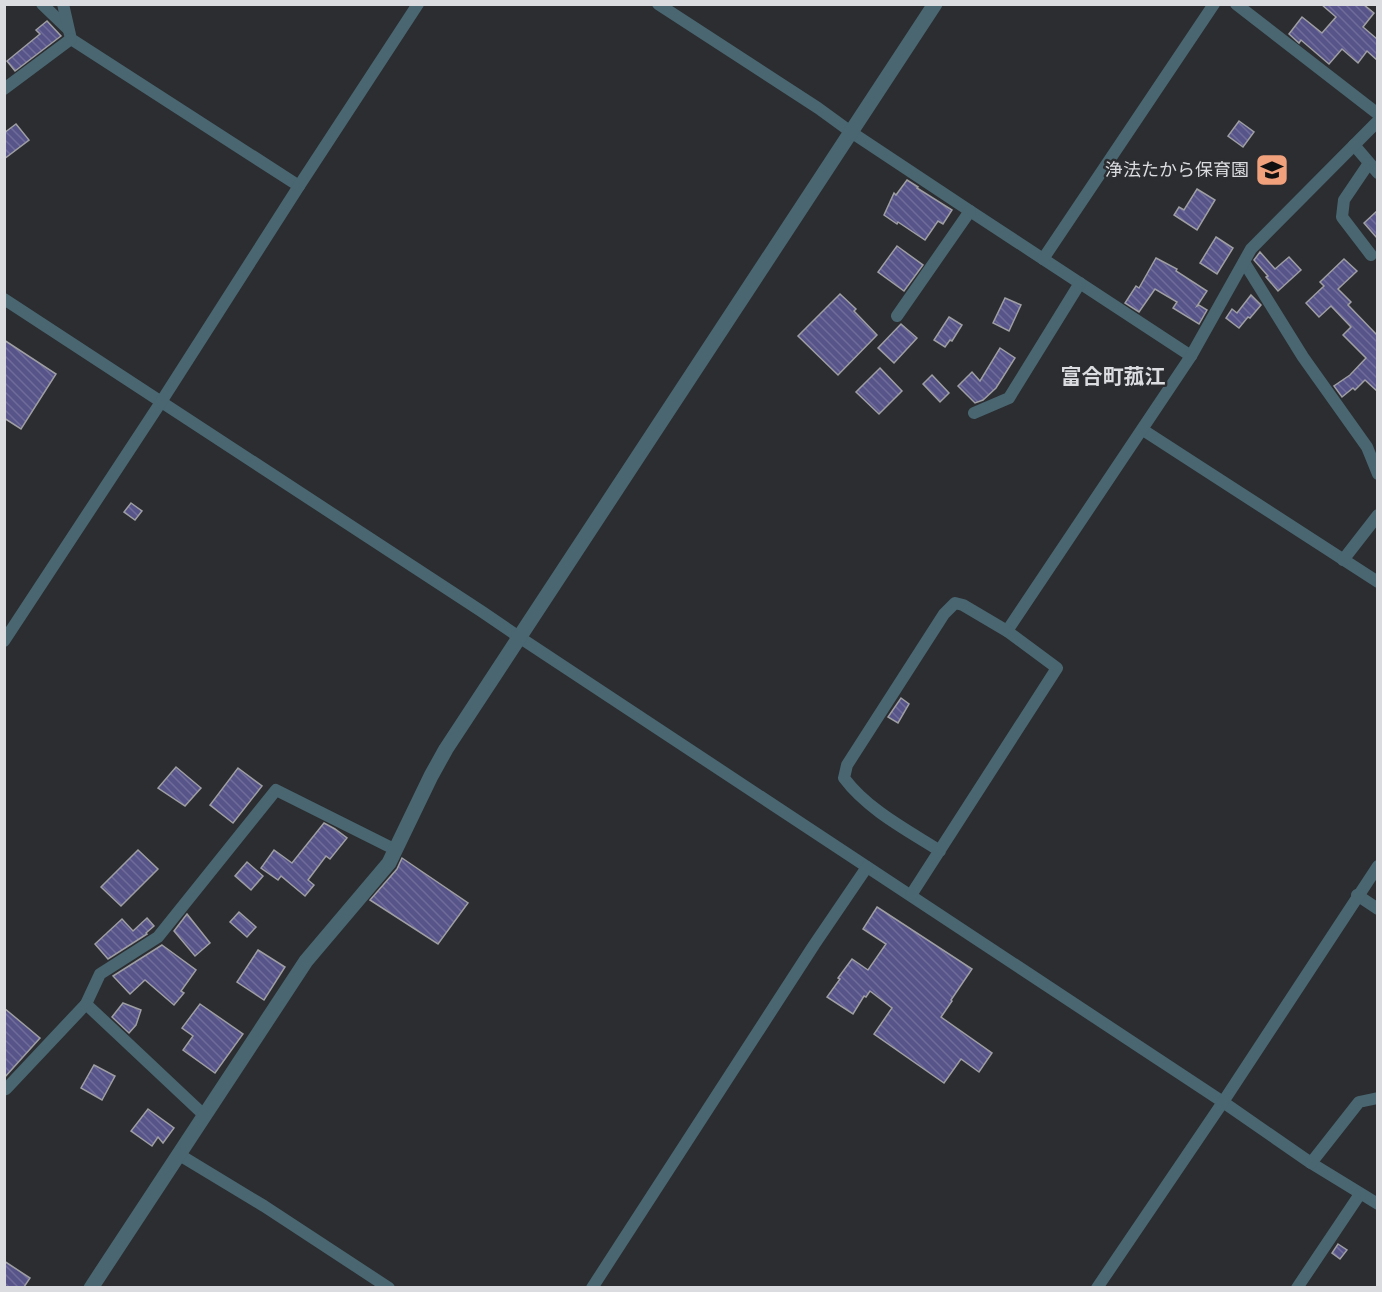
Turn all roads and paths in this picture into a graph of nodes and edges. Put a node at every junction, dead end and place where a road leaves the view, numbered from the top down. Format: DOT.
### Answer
graph roads {
  1 [pos="42,4"];
  2 [pos="63,4"];
  3 [pos="418,4"];
  4 [pos="658,4"];
  5 [pos="935,4"];
  6 [pos="1214,4"];
  7 [pos="1236,4"];
  8 [pos="70,34"];
  9 [pos="4,89"];
  10 [pos="1377,114"];
  11 [pos="1377,121"];
  12 [pos="851,132"];
  13 [pos="1354,145"];
  14 [pos="1373,168"];
  15 [pos="299,186"];
  16 [pos="970,211"];
  17 [pos="1371,255"];
  18 [pos="1042,259"];
  19 [pos="1244,262"];
  20 [pos="1080,283"];
  21 [pos="4,299"];
  22 [pos="897,316"];
  23 [pos="1191,356"];
  24 [pos="161,402"];
  25 [pos="974,413"];
  26 [pos="1143,430"];
  27 [pos="1377,474"];
  28 [pos="1377,515"];
  29 [pos="1343,560"];
  30 [pos="1377,582"];
  31 [pos="1007,631"];
  32 [pos="519,637"];
  33 [pos="4,641"];
  34 [pos="396,850"];
  35 [pos="940,851"];
  36 [pos="1377,866"];
  37 [pos="867,867"];
  38 [pos="1358,895"];
  39 [pos="911,896"];
  40 [pos="1377,909"];
  41 [pos="86,1004"];
  42 [pos="4,1088"];
  43 [pos="1377,1098"];
  44 [pos="1223,1102"];
  45 [pos="204,1115"];
  46 [pos="178,1154"];
  47 [pos="1311,1163"];
  48 [pos="1360,1194"];
  49 [pos="1377,1204"];
  50 [pos="91,1287"];
  51 [pos="389,1287"];
  52 [pos="592,1287"];
  53 [pos="1097,1287"];
  54 [pos="1297,1287"];
  1 -- 8 [label="street"];
  2 -- 8 [label="street"];
  3 -- 15 [label="street"];
  4 -- 12 [label="street"];
  5 -- 12 [label="street"];
  6 -- 18 [label="street"];
  7 -- 10 [label="street"];
  8 -- 9 [label="street"];
  8 -- 15 [label="street"];
  11 -- 13 [label="street"];
  12 -- 16 [label="street"];
  12 -- 32 [label="street"];
  13 -- 14 [label="street"];
  13 -- 19 [label="street"];
  14 -- 17 [label="street"];
  15 -- 24 [label="street"];
  16 -- 18 [label="street"];
  16 -- 22 [label="street"];
  18 -- 20 [label="street"];
  19 -- 23 [label="street"];
  19 -- 27 [label="street"];
  20 -- 23 [label="street"];
  20 -- 25 [label="street"];
  21 -- 24 [label="street"];
  23 -- 26 [label="street"];
  24 -- 32 [label="street"];
  24 -- 33 [label="street"];
  26 -- 29 [label="street"];
  26 -- 31 [label="street"];
  28 -- 29 [label="street"];
  29 -- 30 [label="street"];
  31 -- 35 [label="street"];
  31 -- 35 [label="street"];
  32 -- 34 [label="street"];
  32 -- 37 [label="street"];
  34 -- 41 [label="street"];
  34 -- 45 [label="street"];
  35 -- 39 [label="street"];
  36 -- 38 [label="street"];
  37 -- 39 [label="street"];
  37 -- 52 [label="street"];
  38 -- 40 [label="street"];
  38 -- 44 [label="street"];
  39 -- 44 [label="street"];
  41 -- 42 [label="street"];
  41 -- 45 [label="street"];
  43 -- 47 [label="street"];
  44 -- 47 [label="street"];
  44 -- 53 [label="street"];
  45 -- 46 [label="street"];
  46 -- 50 [label="street"];
  46 -- 51 [label="street"];
  47 -- 48 [label="street"];
  48 -- 49 [label="street"];
  48 -- 54 [label="street"];
}
